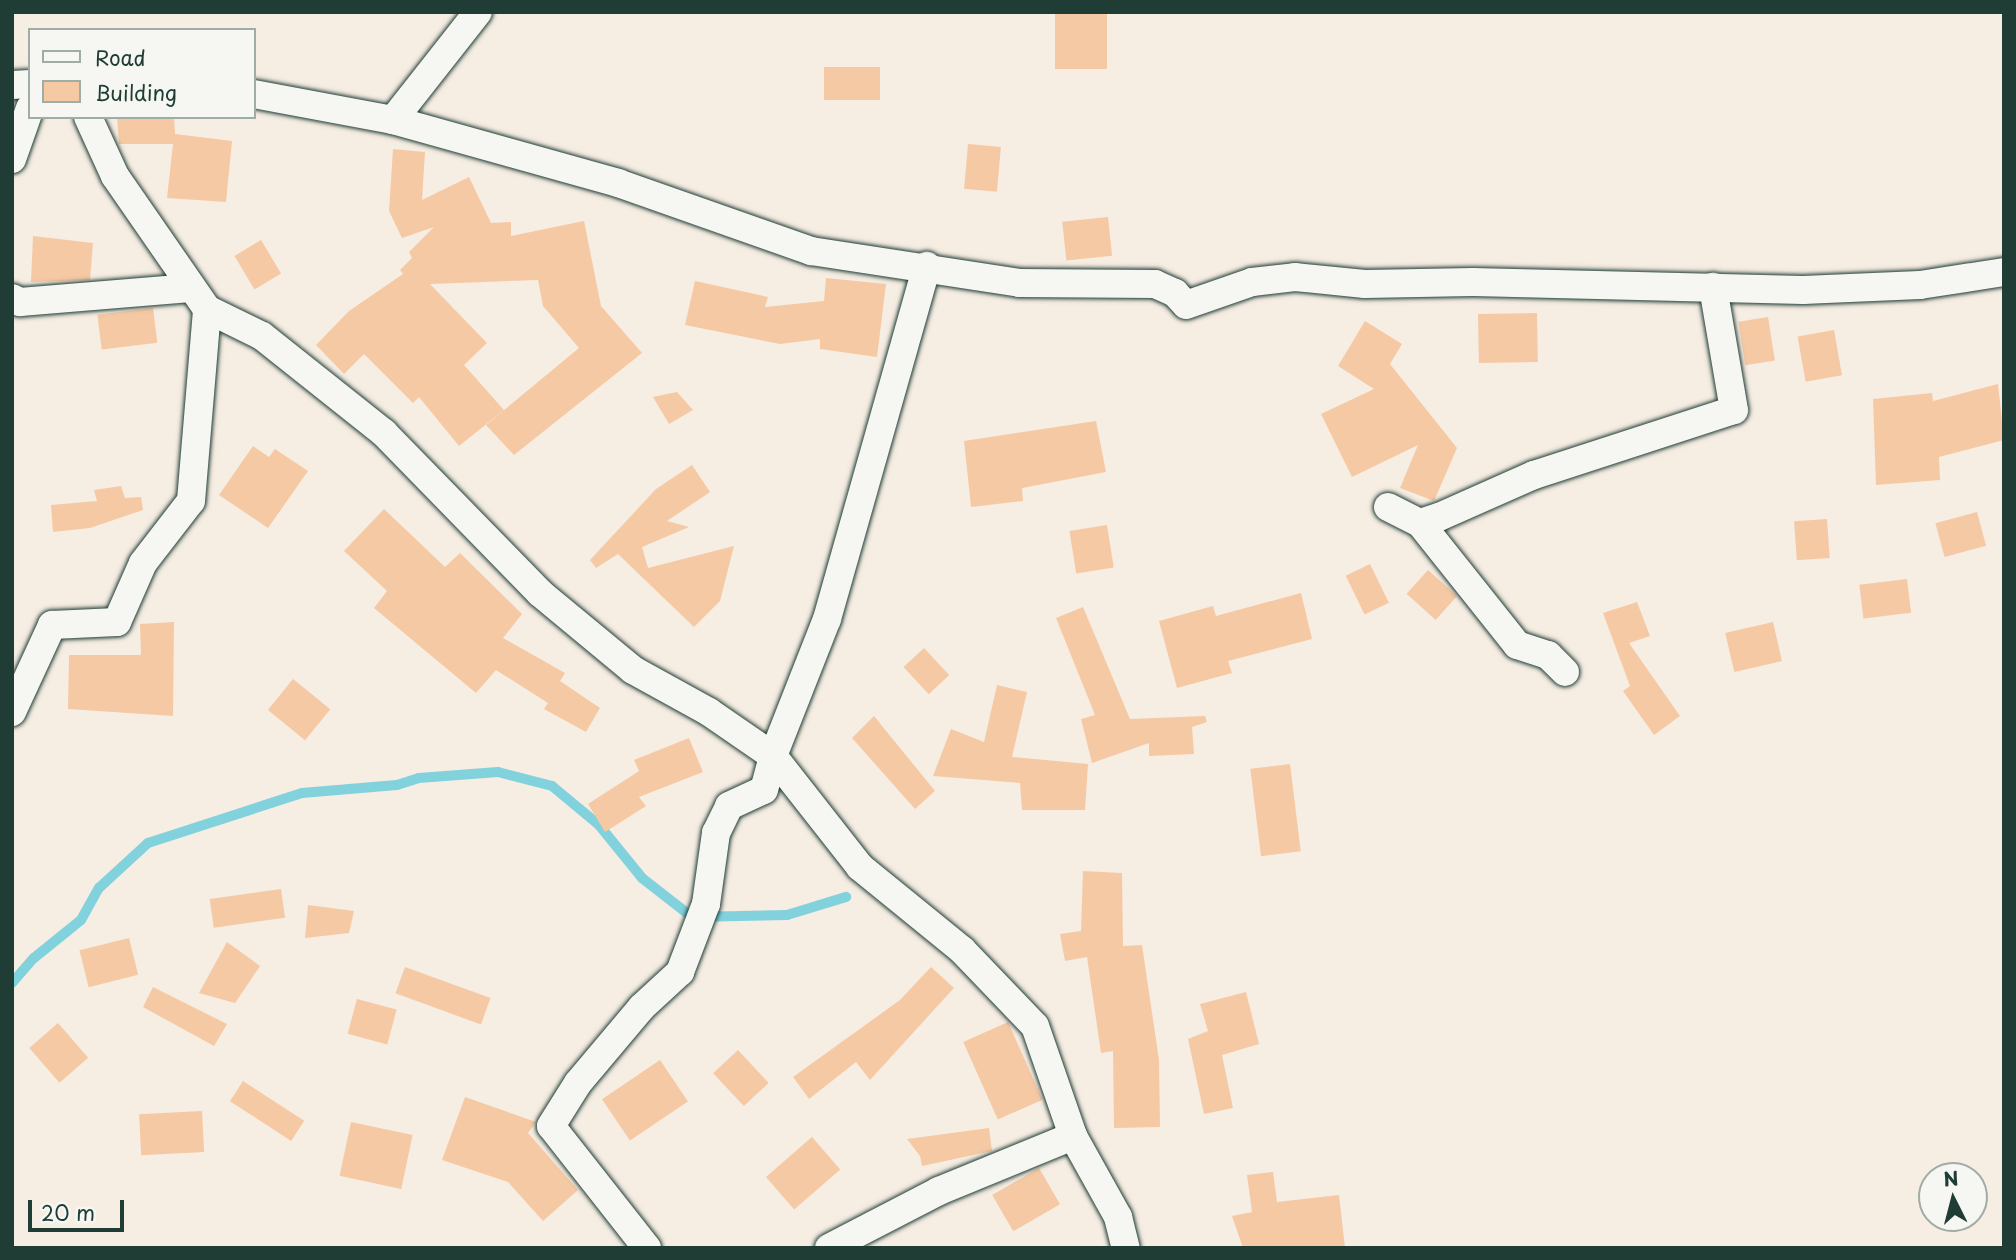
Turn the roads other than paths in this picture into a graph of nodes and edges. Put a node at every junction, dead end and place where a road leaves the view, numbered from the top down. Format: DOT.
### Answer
graph roads {
  1 [pos="478,12"];
  2 [pos="256,94"];
  3 [pos="28,114"];
  4 [pos="89,119"];
  5 [pos="393,120"];
  6 [pos="12,159"];
  7 [pos="927,266"];
  8 [pos="2004,272"];
  9 [pos="1713,287"];
  10 [pos="12,298"];
  11 [pos="199,299"];
  12 [pos="1388,507"];
  13 [pos="1420,523"];
  14 [pos="1565,673"];
  15 [pos="12,712"];
  16 [pos="773,756"];
  17 [pos="1073,1136"];
  18 [pos="648,1248"];
  19 [pos="829,1248"];
  20 [pos="1126,1248"];
  1 -- 5 [label="street"];
  2 -- 5 [label="street"];
  3 -- 6 [label="street"];
  4 -- 11 [label="street"];
  5 -- 7 [label="street"];
  7 -- 9 [label="street"];
  7 -- 16 [label="street"];
  8 -- 9 [label="street"];
  9 -- 13 [label="street"];
  10 -- 11 [label="street"];
  11 -- 15 [label="street"];
  11 -- 16 [label="street"];
  12 -- 13 [label="street"];
  13 -- 14 [label="street"];
  16 -- 17 [label="street"];
  16 -- 18 [label="street"];
  17 -- 19 [label="street"];
  17 -- 20 [label="street"];
}
